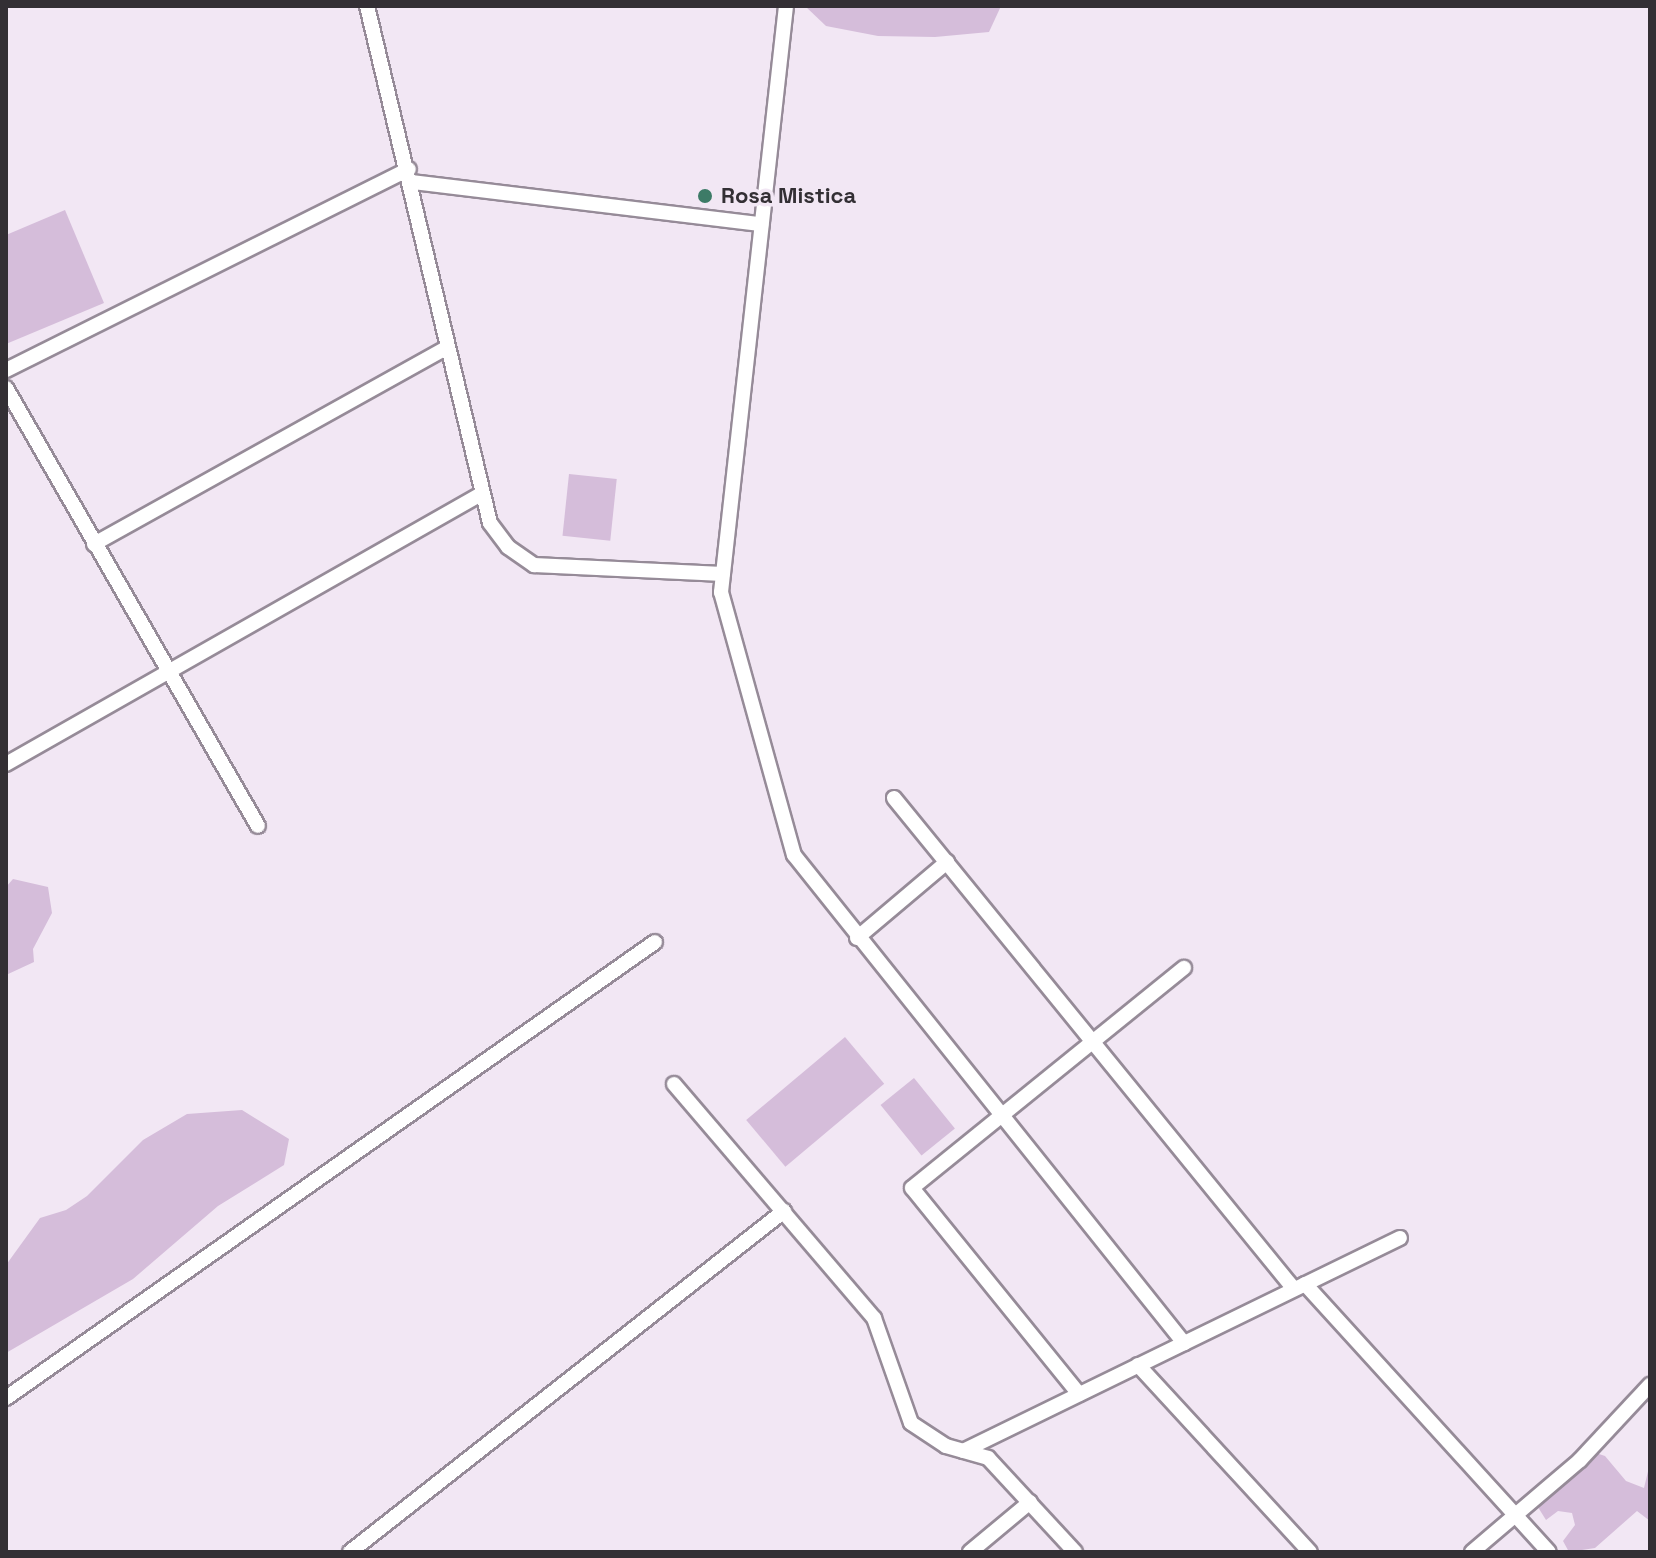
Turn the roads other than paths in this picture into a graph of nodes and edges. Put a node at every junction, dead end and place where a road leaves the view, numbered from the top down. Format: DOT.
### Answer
graph roads {
  1 [pos="367,6"];
  2 [pos="786,6"];
  3 [pos="410,176"];
  4 [pos="761,224"];
  5 [pos="446,348"];
  6 [pos="6,370"];
  7 [pos="6,388"];
  8 [pos="481,494"];
  9 [pos="94,544"];
  10 [pos="723,574"];
  11 [pos="167,673"];
  12 [pos="6,764"];
  13 [pos="894,798"];
  14 [pos="258,826"];
  15 [pos="947,862"];
  16 [pos="857,938"];
  17 [pos="655,942"];
  18 [pos="1184,968"];
  19 [pos="1093,1042"];
  20 [pos="674,1084"];
  21 [pos="1001,1116"];
  22 [pos="784,1211"];
  23 [pos="1400,1238"];
  24 [pos="1300,1287"];
  25 [pos="1184,1343"];
  26 [pos="1138,1365"];
  27 [pos="1650,1385"];
  28 [pos="1079,1394"];
  29 [pos="6,1398"];
  30 [pos="963,1451"];
  31 [pos="1030,1502"];
  32 [pos="1515,1516"];
  33 [pos="350,1552"];
  34 [pos="970,1552"];
  35 [pos="1075,1552"];
  36 [pos="1310,1552"];
  37 [pos="1472,1552"];
  38 [pos="1549,1552"];
  1 -- 3 [label="street"];
  2 -- 4 [label="street"];
  3 -- 4 [label="street"];
  3 -- 5 [label="street"];
  3 -- 6 [label="street"];
  4 -- 10 [label="street"];
  5 -- 8 [label="street"];
  5 -- 9 [label="street"];
  7 -- 9 [label="street"];
  8 -- 10 [label="street"];
  8 -- 11 [label="street"];
  9 -- 11 [label="street"];
  10 -- 16 [label="street"];
  11 -- 12 [label="street"];
  11 -- 14 [label="street"];
  13 -- 15 [label="street"];
  15 -- 16 [label="street"];
  15 -- 19 [label="street"];
  16 -- 21 [label="street"];
  17 -- 29 [label="street"];
  18 -- 19 [label="street"];
  19 -- 21 [label="street"];
  19 -- 24 [label="street"];
  20 -- 22 [label="street"];
  21 -- 25 [label="street"];
  21 -- 28 [label="street"];
  22 -- 30 [label="street"];
  22 -- 33 [label="street"];
  23 -- 24 [label="street"];
  24 -- 25 [label="street"];
  24 -- 32 [label="street"];
  25 -- 26 [label="street"];
  26 -- 28 [label="street"];
  26 -- 36 [label="street"];
  27 -- 32 [label="street"];
  28 -- 30 [label="street"];
  30 -- 31 [label="street"];
  31 -- 34 [label="street"];
  31 -- 35 [label="street"];
  32 -- 37 [label="street"];
  32 -- 38 [label="street"];
}
